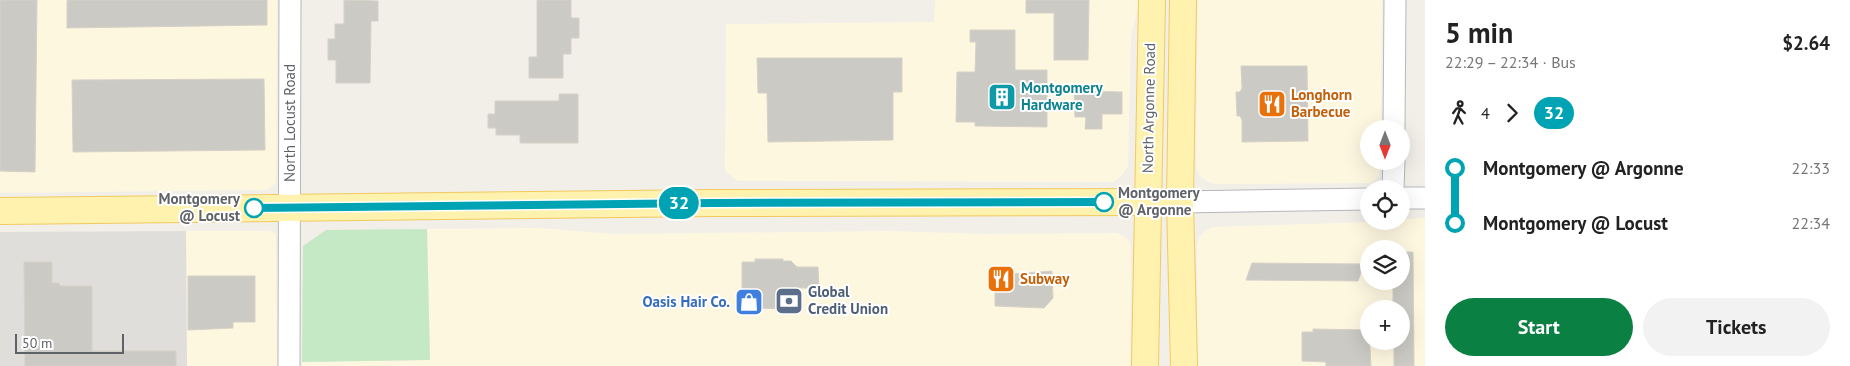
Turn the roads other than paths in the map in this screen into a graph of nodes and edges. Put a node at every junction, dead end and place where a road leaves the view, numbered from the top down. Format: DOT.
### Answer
graph roads {
  1 [pos="290,0"];
  2 [pos="1152,0"];
  3 [pos="1183,0"];
  4 [pos="1395,0"];
  5 [pos="1394,120"];
  6 [pos="1410,198"];
  7 [pos="1425,198"];
  8 [pos="1360,199"];
  9 [pos="1147,202"];
  10 [pos="1180,202"];
  11 [pos="289,207"];
  12 [pos="0,211"];
  13 [pos="289,366"];
  14 [pos="1145,366"];
  15 [pos="1184,366"];
  1 -- 11 [label="street, North Locust Road"];
  2 -- 9 [label="main road, North Argonne Road"];
  3 -- 10 [label="main road"];
  4 -- 5 [label="street"];
  6 -- 7 [label="street"];
  8 -- 10 [label="street"];
  9 -- 10 [label="main road"];
  9 -- 11 [label="main road"];
  9 -- 14 [label="main road, North Argonne Road"];
  10 -- 15 [label="main road"];
  11 -- 12 [label="main road"];
  11 -- 13 [label="street, North Locust Road"];
}
